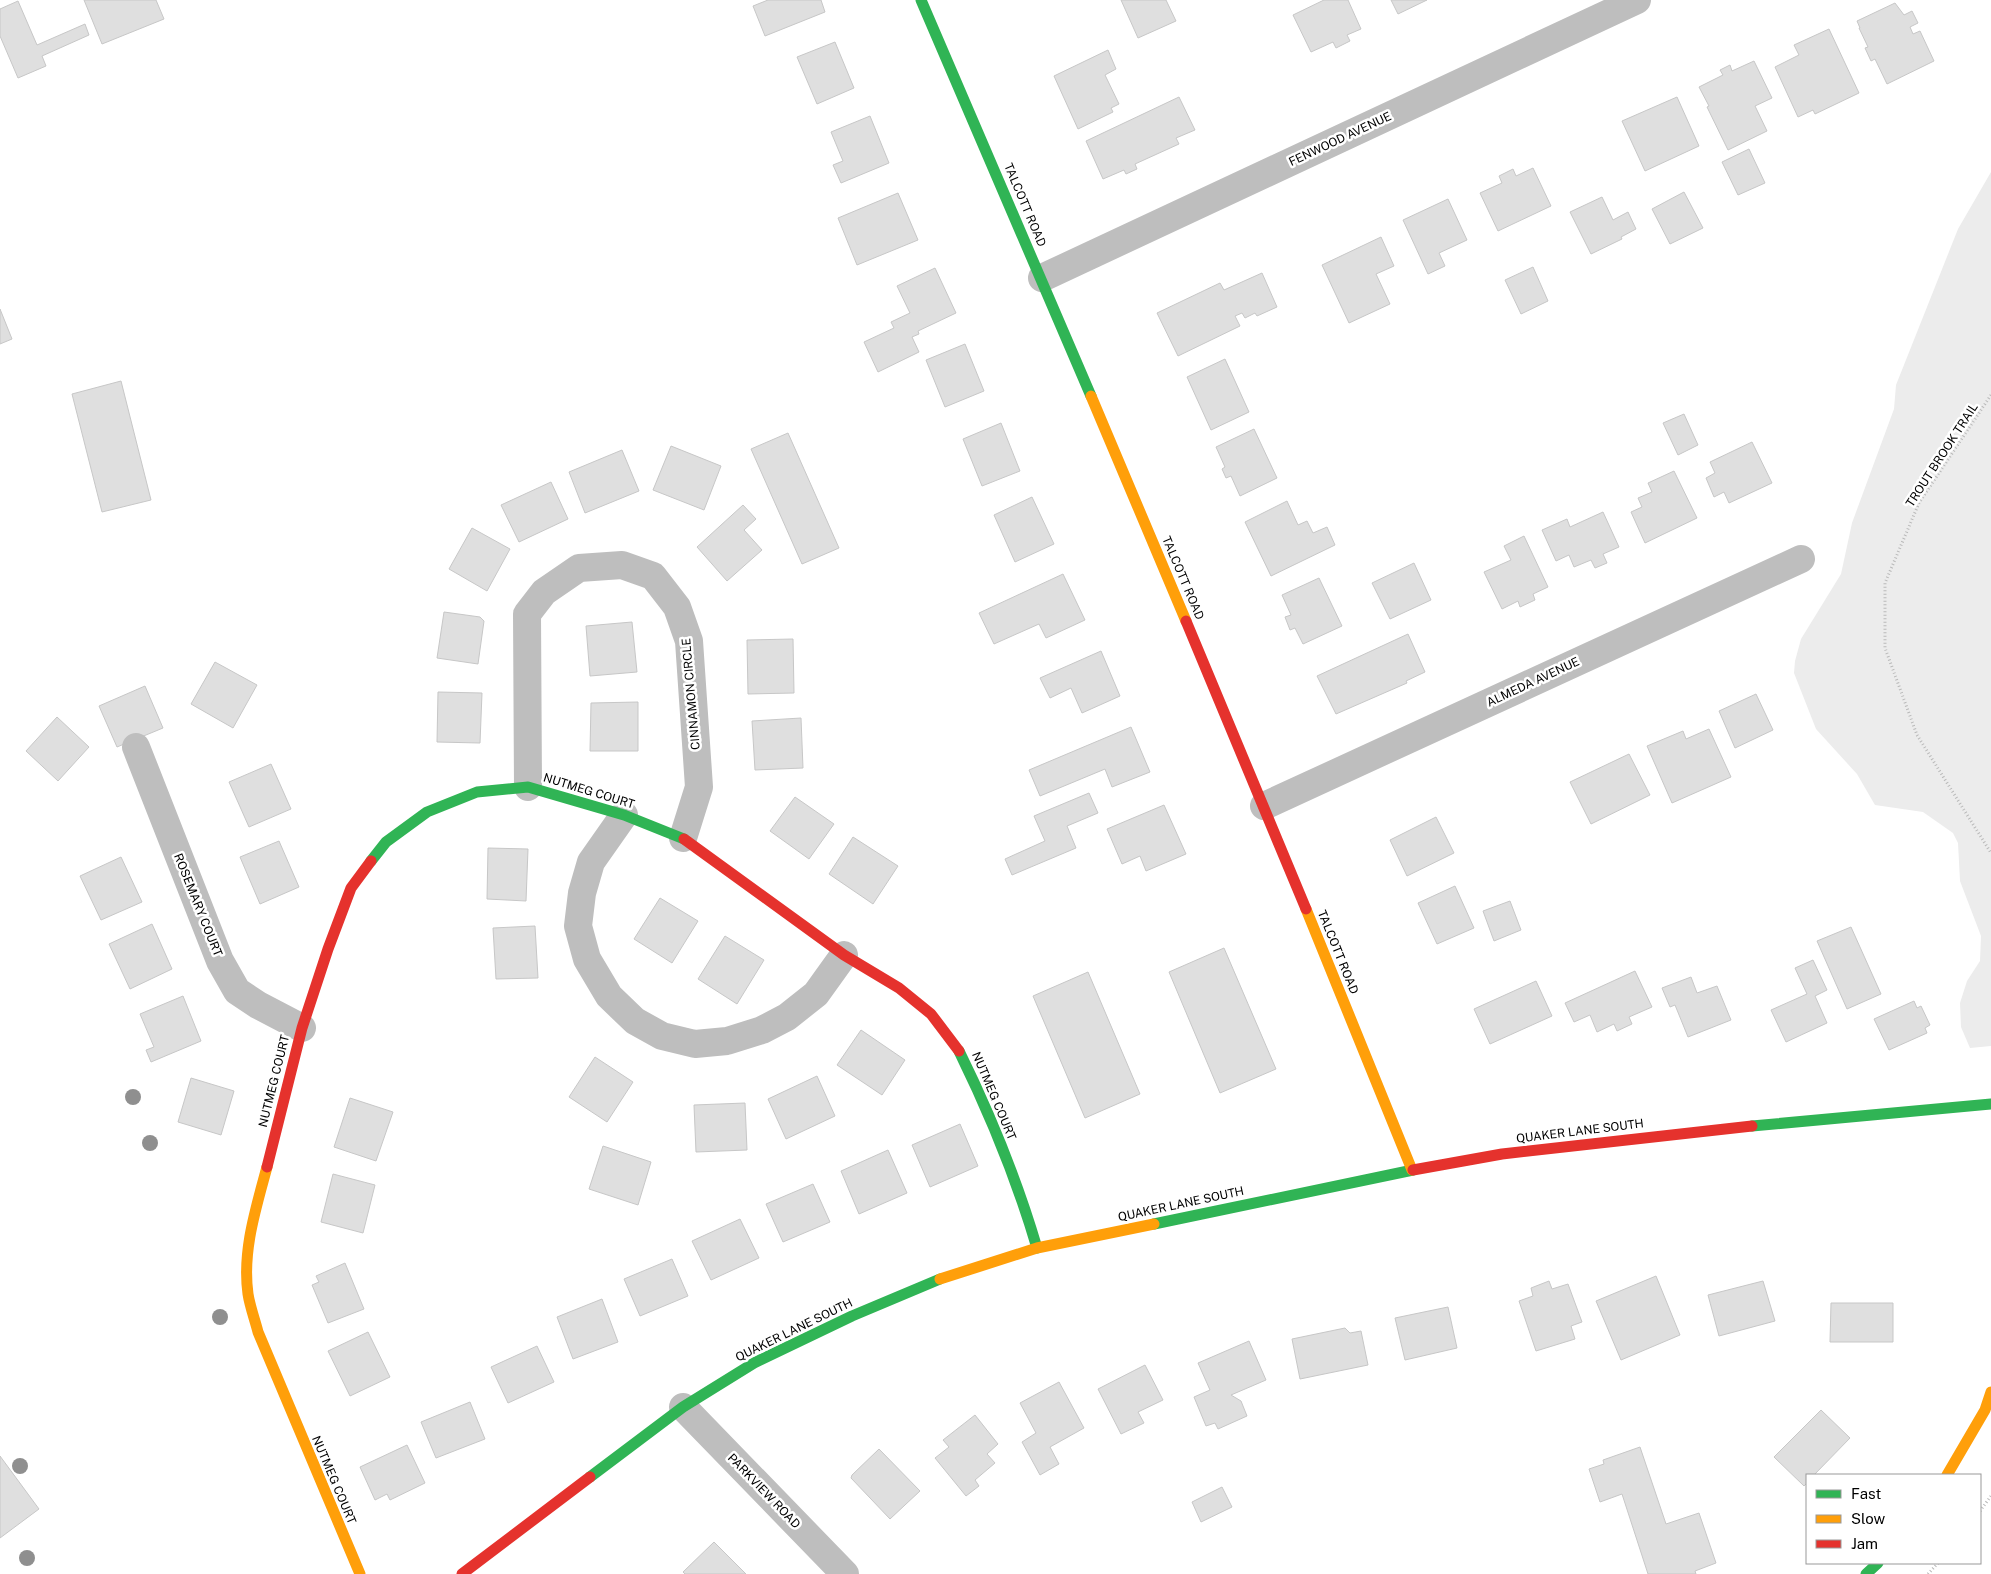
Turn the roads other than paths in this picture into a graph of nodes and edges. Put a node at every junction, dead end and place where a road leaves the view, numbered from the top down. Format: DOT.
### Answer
graph roads {
  1 [pos="922,0"];
  2 [pos="1637,0"];
  3 [pos="1042,278"];
  4 [pos="1802,558"];
  5 [pos="136,747"];
  6 [pos="528,787"];
  7 [pos="1264,806"];
  8 [pos="624,814"];
  9 [pos="683,838"];
  10 [pos="844,955"];
  11 [pos="302,1028"];
  12 [pos="1991,1104"];
  13 [pos="1412,1170"];
  14 [pos="1037,1248"];
  15 [pos="1991,1392"];
  16 [pos="683,1407"];
  17 [pos="1948,1474"];
  18 [pos="1877,1564"];
  19 [pos="360,1574"];
  20 [pos="462,1574"];
  21 [pos="845,1574"];
  22 [pos="1866,1574"];
  1 -- 3 [label="street, TALCOTT ROAD"];
  2 -- 3 [label="street, FENWOOD AVENUE"];
  3 -- 7 [label="street, TALCOTT ROAD"];
  4 -- 7 [label="street, ALMEDA AVENUE"];
  5 -- 11 [label="street, ROSEMARY COURT"];
  6 -- 8 [label="street, NUTMEG COURT"];
  6 -- 9 [label="street, CINNAMON CIRCLE"];
  6 -- 11 [label="street, NUTMEG COURT"];
  7 -- 13 [label="street, TALCOTT ROAD"];
  8 -- 9 [label="street, NUTMEG COURT"];
  8 -- 10 [label="street"];
  9 -- 10 [label="street, NUTMEG COURT"];
  10 -- 14 [label="street, NUTMEG COURT"];
  11 -- 19 [label="street, NUTMEG COURT"];
  12 -- 13 [label="street, QUAKER LANE SOUTH"];
  13 -- 14 [label="street, QUAKER LANE SOUTH"];
  14 -- 16 [label="street, QUAKER LANE SOUTH"];
  15 -- 17 [label="street"];
  16 -- 20 [label="street, QUAKER LANE SOUTH"];
  16 -- 21 [label="street, PARKVIEW ROAD"];
  18 -- 22 [label="street"];
}
